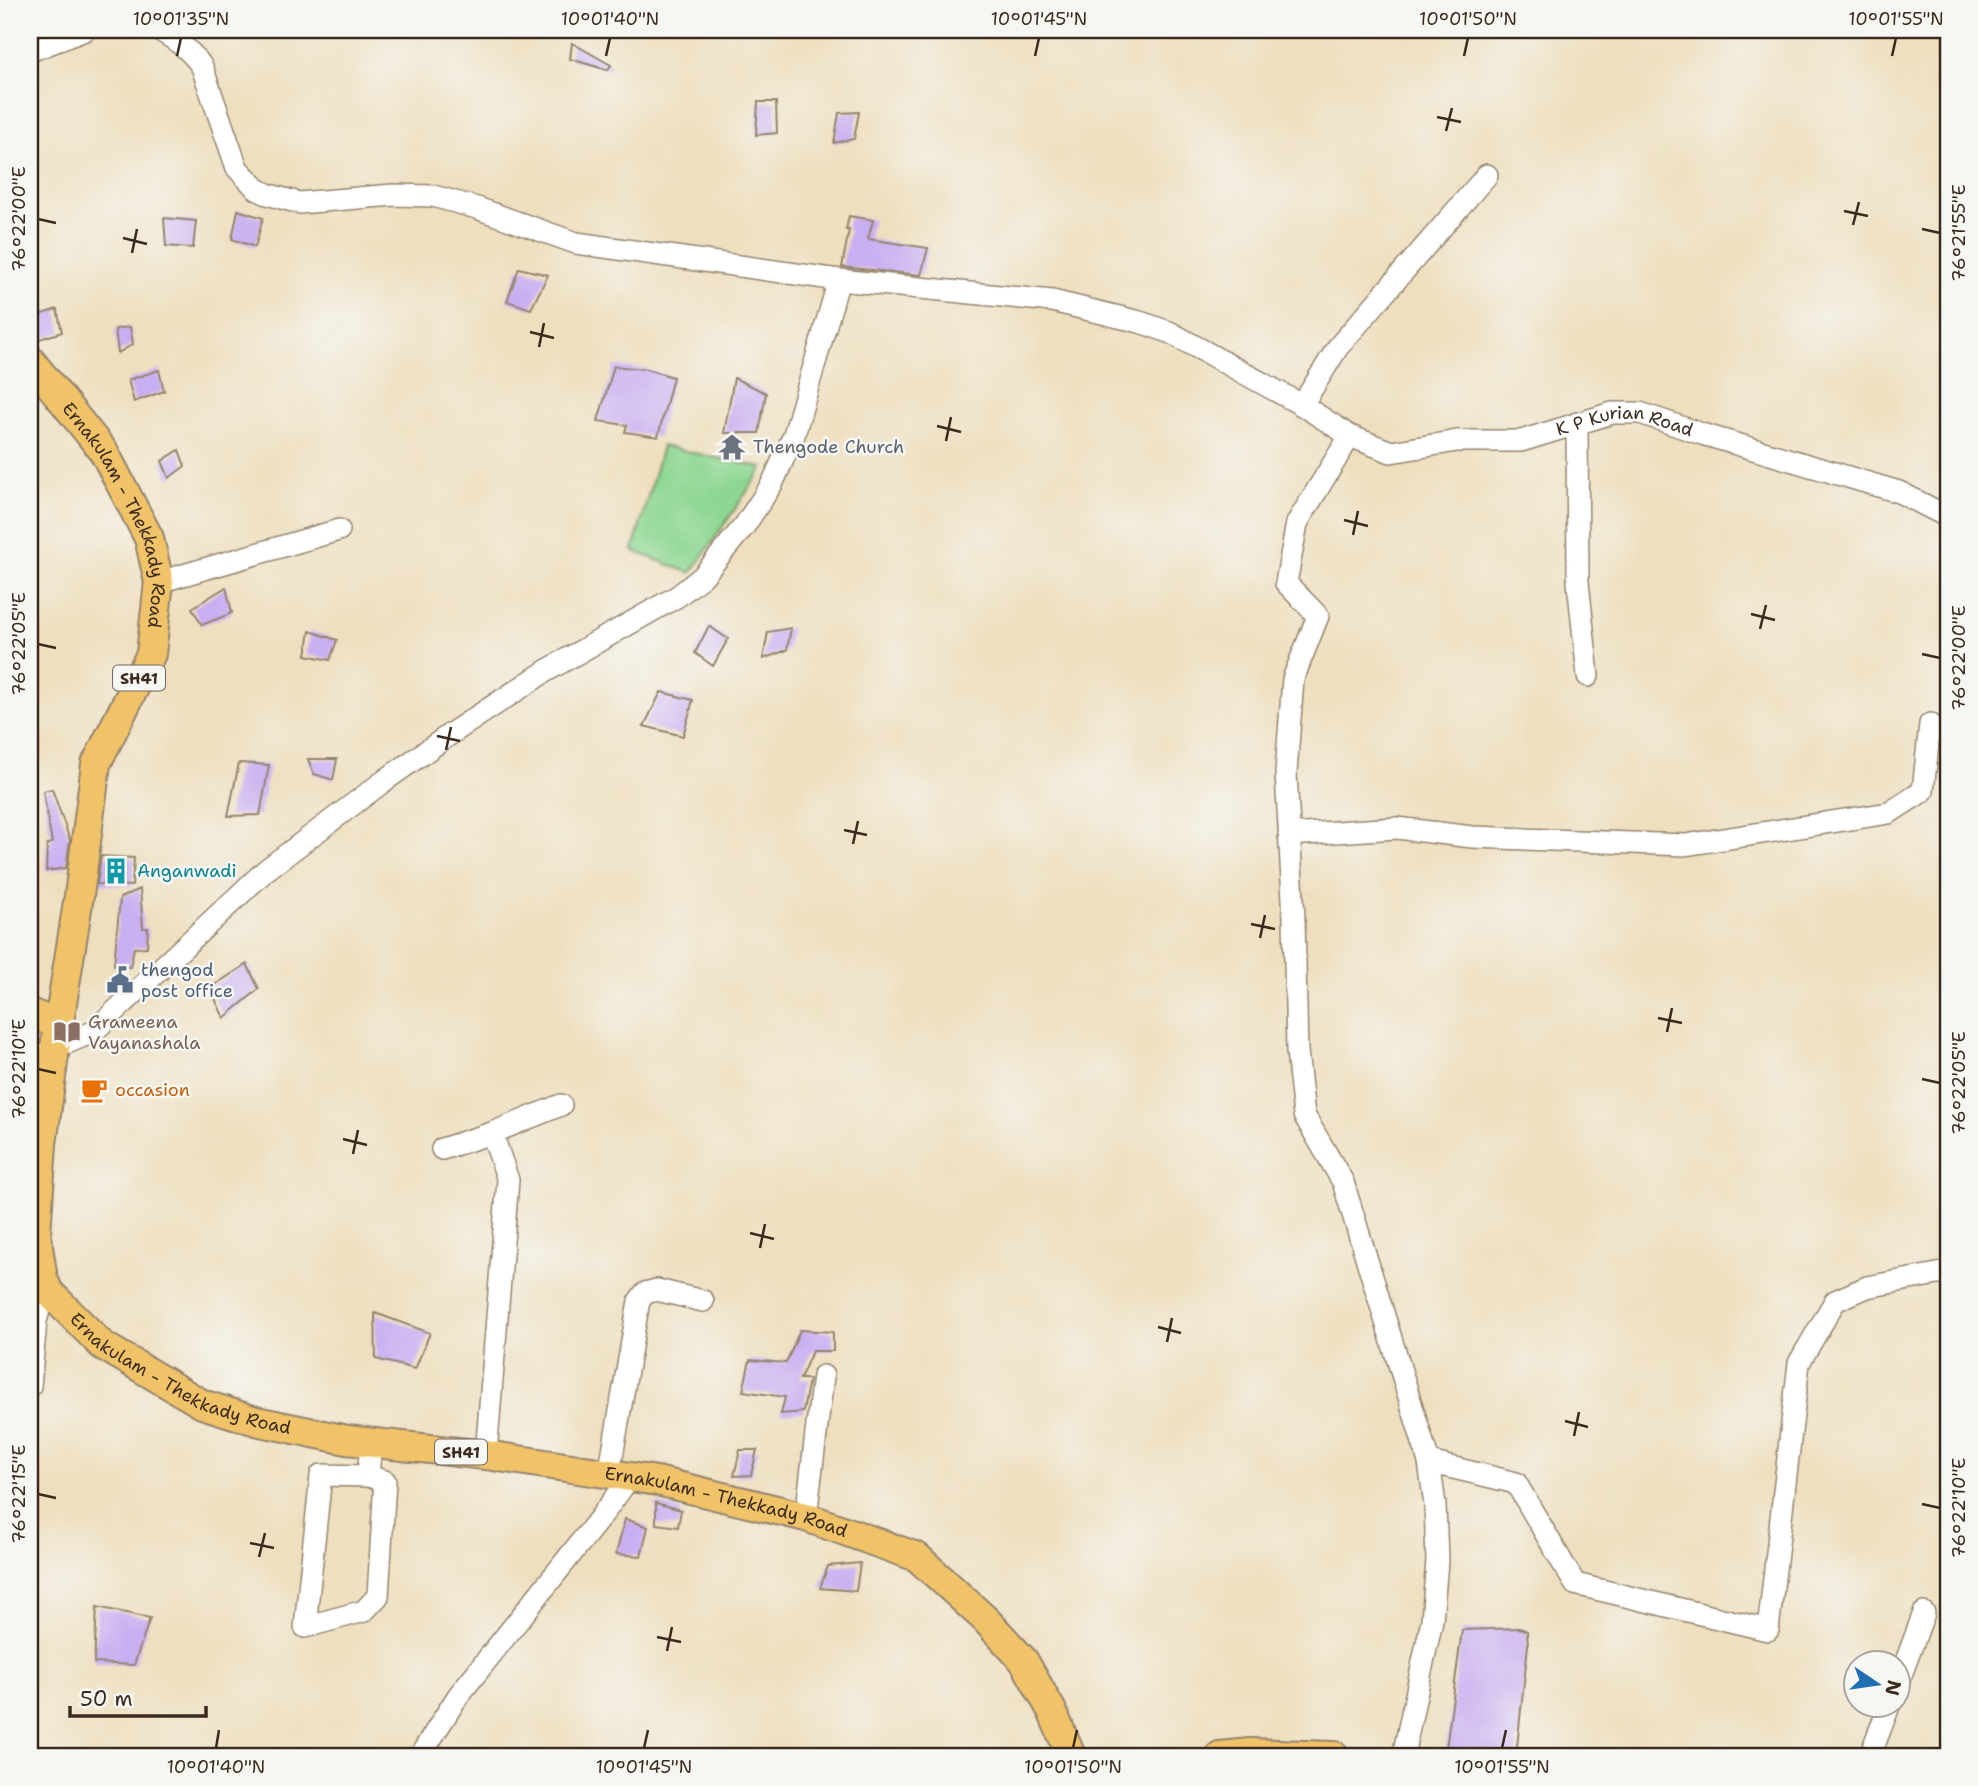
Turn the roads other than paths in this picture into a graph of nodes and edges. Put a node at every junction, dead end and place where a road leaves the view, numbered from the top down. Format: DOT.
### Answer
graph roads {
  1 [pos="85,30"];
  2 [pos="159,30"];
  3 [pos="30,51"];
  4 [pos="1488,175"];
  5 [pos="839,280"];
  6 [pos="30,360"];
  7 [pos="1302,405"];
  8 [pos="1577,423"];
  9 [pos="1350,436"];
  10 [pos="1948,517"];
  11 [pos="339,530"];
  12 [pos="159,582"];
  13 [pos="1588,676"];
  14 [pos="1930,724"];
  15 [pos="1289,835"];
  16 [pos="30,1013"];
  17 [pos="57,1036"];
  18 [pos="30,1064"];
  19 [pos="561,1105"];
  20 [pos="492,1133"];
  21 [pos="442,1149"];
  22 [pos="1948,1272"];
  23 [pos="40,1278"];
  24 [pos="703,1301"];
  25 [pos="823,1376"];
  26 [pos="30,1387"];
  27 [pos="370,1443"];
  28 [pos="486,1455"];
  29 [pos="1429,1462"];
  30 [pos="619,1475"];
  31 [pos="368,1476"];
  32 [pos="806,1517"];
  33 [pos="1924,1614"];
  34 [pos="1910,1650"];
  35 [pos="1884,1720"];
  36 [pos="420,1756"];
  37 [pos="1071,1756"];
  38 [pos="1220,1756"];
  39 [pos="1335,1756"];
  40 [pos="1404,1756"];
  41 [pos="1870,1756"];
  1 -- 3 [label="street"];
  2 -- 5 [label="street, K P Kurian Road"];
  4 -- 7 [label="street"];
  5 -- 7 [label="street, K P Kurian Road"];
  5 -- 17 [label="street"];
  6 -- 12 [label="main road, Ernakulam - Thekkady Road / SH41"];
  7 -- 9 [label="street, K P Kurian Road"];
  8 -- 9 [label="street, K P Kurian Road"];
  8 -- 10 [label="street, K P Kurian Road"];
  8 -- 13 [label="street"];
  9 -- 15 [label="street"];
  11 -- 12 [label="street"];
  12 -- 17 [label="main road, Ernakulam - Thekkady Road / SH41"];
  14 -- 15 [label="street"];
  15 -- 29 [label="street"];
  16 -- 17 [label="main road"];
  17 -- 18 [label="street"];
  17 -- 23 [label="main road, Ernakulam - Thekkady Road / SH41"];
  19 -- 20 [label="street"];
  20 -- 21 [label="street"];
  20 -- 28 [label="street"];
  22 -- 29 [label="street"];
  23 -- 26 [label="street"];
  23 -- 27 [label="main road, Ernakulam - Thekkady Road / SH41"];
  24 -- 30 [label="street"];
  25 -- 32 [label="street"];
  27 -- 28 [label="main road, Ernakulam - Thekkady Road / SH41"];
  27 -- 31 [label="street"];
  28 -- 30 [label="main road, Ernakulam - Thekkady Road / SH41"];
  29 -- 40 [label="street"];
  30 -- 32 [label="main road, Ernakulam - Thekkady Road / SH41"];
  30 -- 36 [label="street"];
  31 -- 31 [label="street"];
  32 -- 37 [label="main road, Ernakulam - Thekkady Road / SH41"];
  33 -- 34 [label="street"];
  35 -- 41 [label="street"];
  38 -- 39 [label="main road"];
}
